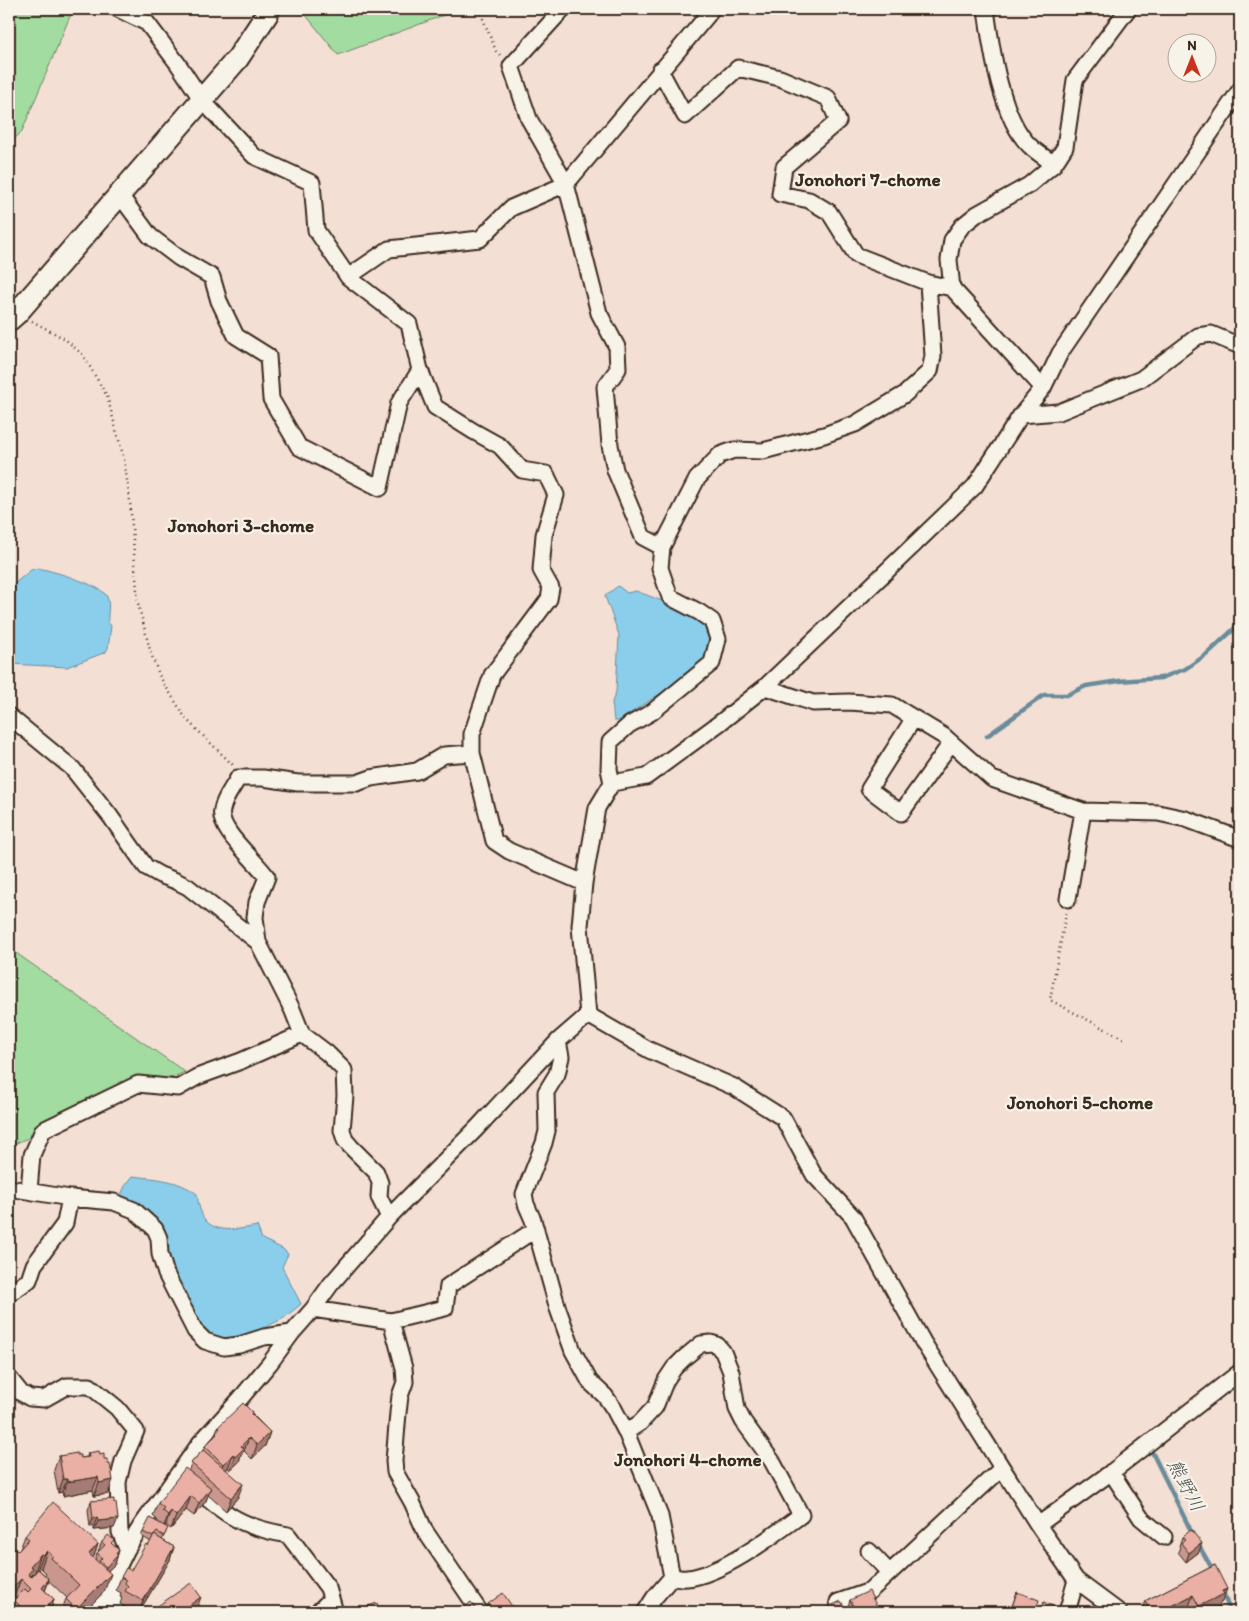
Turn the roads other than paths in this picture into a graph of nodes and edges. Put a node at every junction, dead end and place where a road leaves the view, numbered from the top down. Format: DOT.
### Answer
graph roads {
  1 [pos="118,9"];
  2 [pos="269,9"];
  3 [pos="563,9"];
  4 [pos="986,9"];
  5 [pos="1128,9"];
  6 [pos="705,11"];
  7 [pos="660,70"];
  8 [pos="1240,93"];
  9 [pos="202,100"];
  10 [pos="1054,164"];
  11 [pos="566,184"];
  12 [pos="119,194"];
  13 [pos="348,277"];
  14 [pos="928,283"];
  15 [pos="952,288"];
  16 [pos="13,317"];
  17 [pos="1240,346"];
  18 [pos="420,370"];
  19 [pos="1043,388"];
  20 [pos="1021,415"];
  21 [pos="662,547"];
  22 [pos="765,688"];
  23 [pos="9,716"];
  24 [pos="914,718"];
  25 [pos="952,743"];
  26 [pos="472,753"];
  27 [pos="612,783"];
  28 [pos="1083,811"];
  29 [pos="1240,839"];
  30 [pos="584,883"];
  31 [pos="1068,899"];
  32 [pos="258,942"];
  33 [pos="588,1014"];
  34 [pos="302,1034"];
  35 [pos="558,1041"];
  36 [pos="9,1188"];
  37 [pos="30,1192"];
  38 [pos="70,1198"];
  39 [pos="388,1217"];
  40 [pos="536,1230"];
  41 [pos="9,1294"];
  42 [pos="313,1309"];
  43 [pos="391,1321"];
  44 [pos="292,1332"];
  45 [pos="1239,1375"];
  46 [pos="9,1378"];
  47 [pos="626,1432"];
  48 [pos="1002,1468"];
  49 [pos="1111,1472"];
  50 [pos="178,1473"];
  51 [pos="1038,1525"];
  52 [pos="1164,1537"];
  53 [pos="127,1549"];
  54 [pos="869,1551"];
  55 [pos="889,1572"];
  56 [pos="672,1577"];
  57 [pos="1076,1580"];
  58 [pos="111,1583"];
  59 [pos="838,1602"];
  60 [pos="333,1606"];
  61 [pos="92,1612"];
  62 [pos="116,1612"];
  63 [pos="318,1612"];
  64 [pos="480,1612"];
  65 [pos="645,1612"];
  66 [pos="1067,1612"];
  67 [pos="1120,1612"];
  1 -- 9 [label="street"];
  2 -- 9 [label="street"];
  3 -- 11 [label="street"];
  4 -- 10 [label="street"];
  5 -- 10 [label="street"];
  6 -- 7 [label="street"];
  7 -- 11 [label="street"];
  7 -- 14 [label="street"];
  8 -- 19 [label="street"];
  9 -- 12 [label="street"];
  9 -- 13 [label="street"];
  10 -- 15 [label="street"];
  11 -- 13 [label="street"];
  11 -- 21 [label="street"];
  12 -- 16 [label="street"];
  12 -- 18 [label="street"];
  13 -- 18 [label="street"];
  14 -- 15 [label="street"];
  14 -- 21 [label="street"];
  15 -- 19 [label="street"];
  17 -- 20 [label="street"];
  18 -- 26 [label="street"];
  19 -- 20 [label="street"];
  20 -- 22 [label="street"];
  21 -- 27 [label="street"];
  22 -- 24 [label="street"];
  22 -- 27 [label="street"];
  23 -- 32 [label="street"];
  24 -- 25 [label="street"];
  24 -- 25 [label="street"];
  25 -- 28 [label="street"];
  26 -- 30 [label="street"];
  26 -- 32 [label="street"];
  27 -- 30 [label="street"];
  28 -- 29 [label="street"];
  28 -- 31 [label="street"];
  30 -- 33 [label="street"];
  32 -- 34 [label="street"];
  33 -- 35 [label="street"];
  33 -- 48 [label="street"];
  34 -- 37 [label="street"];
  34 -- 39 [label="street"];
  35 -- 39 [label="street"];
  35 -- 40 [label="street"];
  36 -- 37 [label="street"];
  37 -- 38 [label="street"];
  38 -- 41 [label="street"];
  38 -- 44 [label="street"];
  39 -- 42 [label="street"];
  40 -- 43 [label="street"];
  40 -- 47 [label="street"];
  42 -- 43 [label="street"];
  42 -- 44 [label="street"];
  43 -- 64 [label="street"];
  44 -- 50 [label="street"];
  45 -- 49 [label="street"];
  46 -- 53 [label="street"];
  47 -- 56 [label="street"];
  47 -- 56 [label="street"];
  48 -- 51 [label="street"];
  48 -- 55 [label="street"];
  49 -- 51 [label="street"];
  49 -- 52 [label="street"];
  50 -- 53 [label="street"];
  50 -- 60 [label="street"];
  51 -- 57 [label="street"];
  53 -- 58 [label="street"];
  54 -- 55 [label="street"];
  55 -- 59 [label="street"];
  56 -- 65 [label="street"];
  57 -- 66 [label="street"];
  57 -- 67 [label="street"];
  58 -- 61 [label="street"];
  58 -- 62 [label="street"];
  60 -- 63 [label="street"];
}
